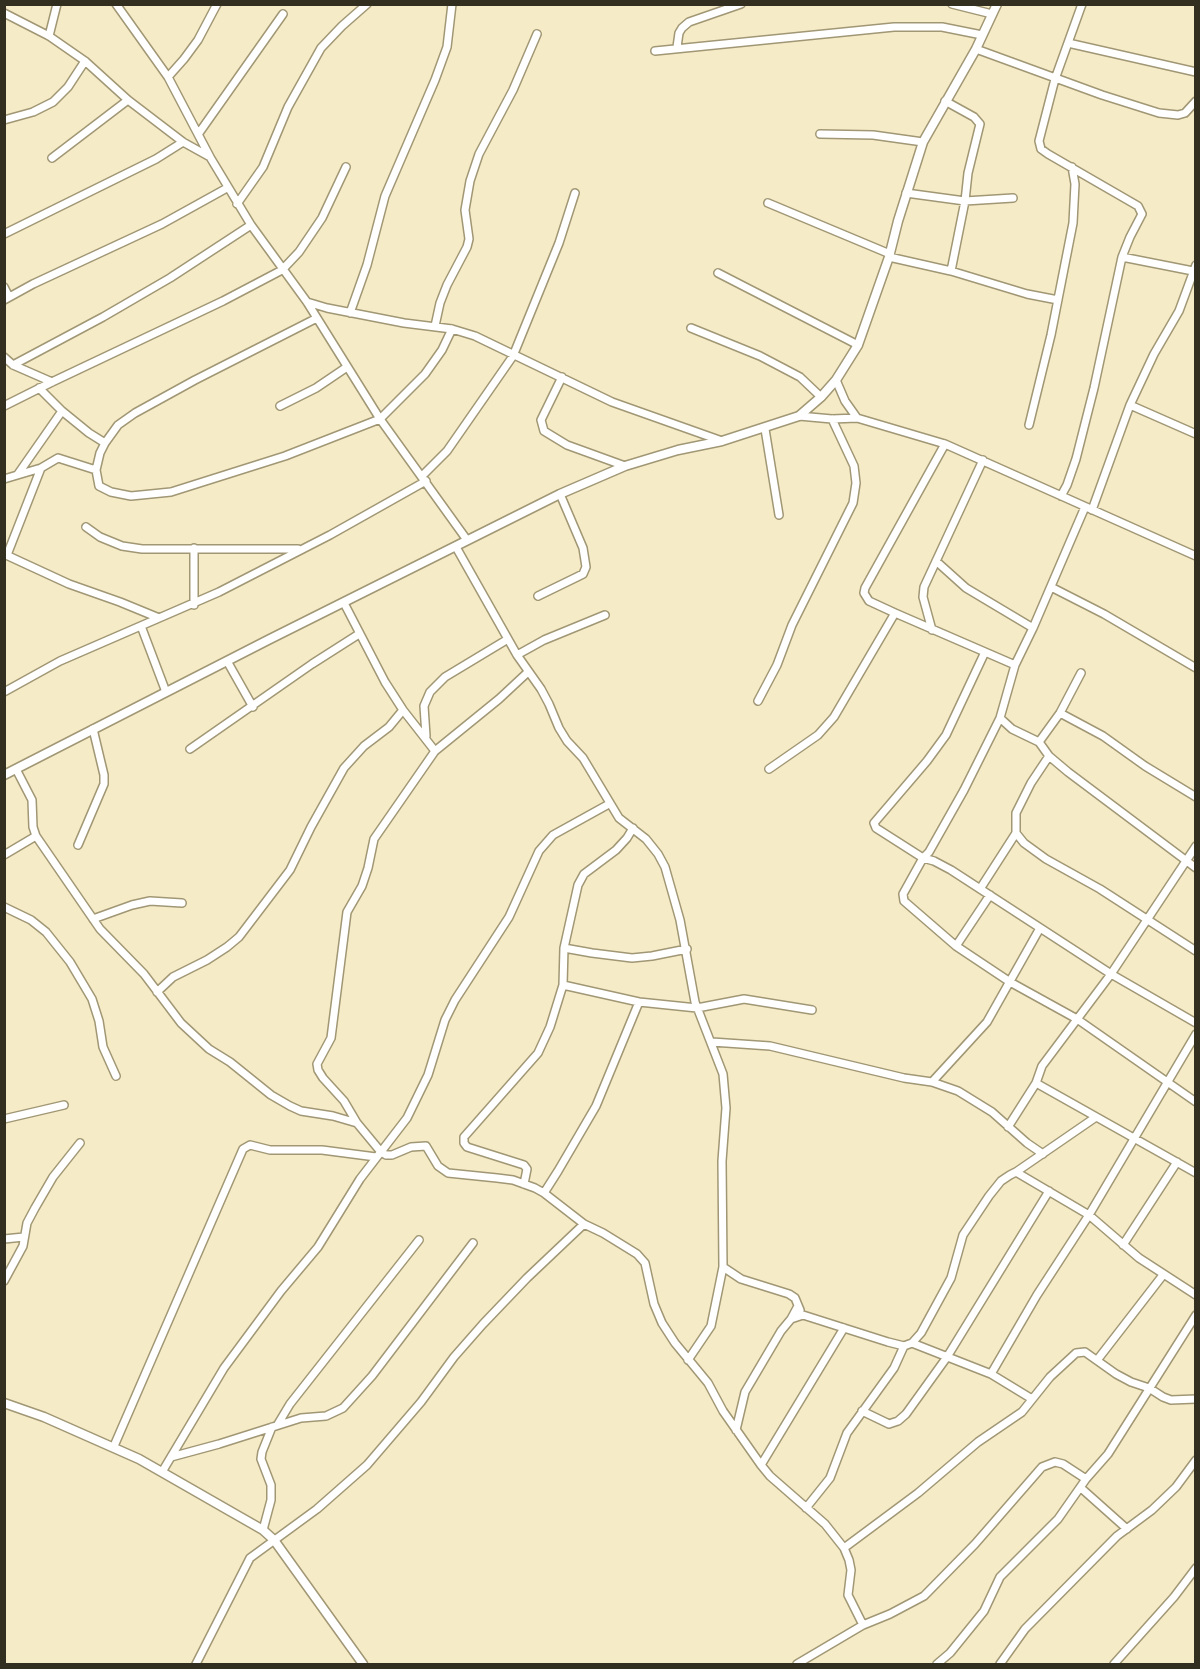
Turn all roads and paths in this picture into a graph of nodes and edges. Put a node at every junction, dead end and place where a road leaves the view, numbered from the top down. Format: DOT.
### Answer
graph roads {
  1 [pos="57,4"];
  2 [pos="116,4"];
  3 [pos="218,4"];
  4 [pos="367,4"];
  5 [pos="453,4"];
  6 [pos="741,4"];
  7 [pos="952,4"];
  8 [pos="996,4"];
  9 [pos="1082,4"];
  10 [pos="4,13"];
  11 [pos="284,14"];
  12 [pos="992,14"];
  13 [pos="537,34"];
  14 [pos="982,35"];
  15 [pos="48,36"];
  16 [pos="1068,43"];
  17 [pos="677,47"];
  18 [pos="976,49"];
  19 [pos="654,51"];
  20 [pos="84,61"];
  21 [pos="1196,72"];
  22 [pos="168,77"];
  23 [pos="1055,79"];
  24 [pos="128,100"];
  25 [pos="945,101"];
  26 [pos="1196,101"];
  27 [pos="4,120"];
  28 [pos="199,133"];
  29 [pos="820,134"];
  30 [pos="183,142"];
  31 [pos="923,142"];
  32 [pos="210,157"];
  33 [pos="52,158"];
  34 [pos="346,167"];
  35 [pos="1072,167"];
  36 [pos="227,188"];
  37 [pos="575,193"];
  38 [pos="906,193"];
  39 [pos="1013,198"];
  40 [pos="965,201"];
  41 [pos="768,203"];
  42 [pos="237,204"];
  43 [pos="251,225"];
  44 [pos="4,234"];
  45 [pos="889,255"];
  46 [pos="1122,257"];
  47 [pos="1194,268"];
  48 [pos="282,270"];
  49 [pos="951,271"];
  50 [pos="718,273"];
  51 [pos="4,287"];
  52 [pos="7,299"];
  53 [pos="1058,300"];
  54 [pos="307,302"];
  55 [pos="350,313"];
  56 [pos="317,318"];
  57 [pos="435,326"];
  58 [pos="691,328"];
  59 [pos="452,329"];
  60 [pos="858,345"];
  61 [pos="513,356"];
  62 [pos="4,357"];
  63 [pos="13,365"];
  64 [pos="347,367"];
  65 [pos="562,377"];
  66 [pos="836,380"];
  67 [pos="52,382"];
  68 [pos="39,388"];
  69 [pos="821,397"];
  70 [pos="1130,405"];
  71 [pos="4,406"];
  72 [pos="280,406"];
  73 [pos="62,411"];
  74 [pos="799,417"];
  75 [pos="857,418"];
  76 [pos="380,419"];
  77 [pos="832,419"];
  78 [pos="1029,425"];
  79 [pos="765,429"];
  80 [pos="1196,434"];
  81 [pos="722,441"];
  82 [pos="105,443"];
  83 [pos="945,444"];
  84 [pos="982,460"];
  85 [pos="625,466"];
  86 [pos="40,468"];
  87 [pos="96,470"];
  88 [pos="18,474"];
  89 [pos="4,479"];
  90 [pos="424,479"];
  91 [pos="560,495"];
  92 [pos="1061,496"];
  93 [pos="1088,508"];
  94 [pos="779,515"];
  95 [pos="87,527"];
  96 [pos="467,540"];
  97 [pos="456,547"];
  98 [pos="194,548"];
  99 [pos="301,549"];
  100 [pos="6,554"];
  101 [pos="1196,556"];
  102 [pos="936,561"];
  103 [pos="1051,587"];
  104 [pos="538,596"];
  105 [pos="344,603"];
  106 [pos="194,604"];
  107 [pos="895,613"];
  108 [pos="605,615"];
  109 [pos="159,618"];
  110 [pos="141,626"];
  111 [pos="1033,628"];
  112 [pos="932,630"];
  113 [pos="359,634"];
  114 [pos="508,639"];
  115 [pos="985,652"];
  116 [pos="517,655"];
  117 [pos="227,661"];
  118 [pos="1015,665"];
  119 [pos="1196,668"];
  120 [pos="528,672"];
  121 [pos="1081,674"];
  122 [pos="4,692"];
  123 [pos="166,692"];
  124 [pos="758,701"];
  125 [pos="253,707"];
  126 [pos="404,710"];
  127 [pos="1060,713"];
  128 [pos="1000,718"];
  129 [pos="93,729"];
  130 [pos="426,736"];
  131 [pos="1039,742"];
  132 [pos="190,749"];
  133 [pos="435,750"];
  134 [pos="1049,756"];
  135 [pos="16,769"];
  136 [pos="769,769"];
  137 [pos="4,775"];
  138 [pos="1196,797"];
  139 [pos="609,804"];
  140 [pos="633,828"];
  141 [pos="1016,833"];
  142 [pos="36,836"];
  143 [pos="78,845"];
  144 [pos="1196,846"];
  145 [pos="4,855"];
  146 [pos="923,858"];
  147 [pos="1185,862"];
  148 [pos="1196,868"];
  149 [pos="980,889"];
  150 [pos="990,896"];
  151 [pos="182,903"];
  152 [pos="4,907"];
  153 [pos="93,919"];
  154 [pos="1147,920"];
  155 [pos="1040,928"];
  156 [pos="957,946"];
  157 [pos="564,948"];
  158 [pos="687,949"];
  159 [pos="1196,951"];
  160 [pos="1111,974"];
  161 [pos="1010,982"];
  162 [pos="563,985"];
  163 [pos="157,992"];
  164 [pos="639,1002"];
  165 [pos="697,1008"];
  166 [pos="812,1010"];
  167 [pos="1077,1019"];
  168 [pos="1196,1023"];
  169 [pos="1196,1034"];
  170 [pos="712,1042"];
  171 [pos="116,1076"];
  172 [pos="932,1082"];
  173 [pos="1036,1083"];
  174 [pos="1168,1084"];
  175 [pos="1196,1102"];
  176 [pos="64,1105"];
  177 [pos="1096,1117"];
  178 [pos="4,1119"];
  179 [pos="357,1124"];
  180 [pos="1008,1127"];
  181 [pos="1134,1139"];
  182 [pos="80,1143"];
  183 [pos="1042,1154"];
  184 [pos="379,1155"];
  185 [pos="1177,1162"];
  186 [pos="1016,1172"];
  187 [pos="1196,1173"];
  188 [pos="524,1184"];
  189 [pos="1049,1191"];
  190 [pos="544,1193"];
  191 [pos="1089,1215"];
  192 [pos="584,1224"];
  193 [pos="24,1237"];
  194 [pos="4,1239"];
  195 [pos="419,1240"];
  196 [pos="473,1243"];
  197 [pos="1123,1245"];
  198 [pos="723,1267"];
  199 [pos="1163,1275"];
  200 [pos="4,1281"];
  201 [pos="1196,1295"];
  202 [pos="798,1306"];
  203 [pos="803,1315"];
  204 [pos="1196,1315"];
  205 [pos="791,1319"];
  206 [pos="844,1328"];
  207 [pos="908,1344"];
  208 [pos="947,1357"];
  209 [pos="688,1359"];
  210 [pos="1098,1359"];
  211 [pos="991,1374"];
  212 [pos="1149,1388"];
  213 [pos="1032,1399"];
  214 [pos="1195,1399"];
  215 [pos="4,1403"];
  216 [pos="862,1411"];
  217 [pos="275,1426"];
  218 [pos="736,1430"];
  219 [pos="114,1446"];
  220 [pos="171,1457"];
  221 [pos="1196,1460"];
  222 [pos="760,1465"];
  223 [pos="162,1472"];
  224 [pos="1086,1479"];
  225 [pos="1081,1488"];
  226 [pos="806,1508"];
  227 [pos="1127,1529"];
  228 [pos="263,1530"];
  229 [pos="274,1540"];
  230 [pos="844,1548"];
  231 [pos="1196,1568"];
  232 [pos="863,1626"];
  233 [pos="196,1665"];
  234 [pos="363,1665"];
  235 [pos="796,1665"];
  236 [pos="937,1665"];
  237 [pos="1000,1665"];
  238 [pos="1114,1665"];
  1 -- 15 [label="street"];
  2 -- 22 [label="street"];
  3 -- 22 [label="street"];
  4 -- 42 [label="street"];
  5 -- 55 [label="street"];
  6 -- 17 [label="street"];
  7 -- 12 [label="street"];
  8 -- 12 [label="street"];
  9 -- 16 [label="street"];
  10 -- 15 [label="street"];
  11 -- 28 [label="street"];
  12 -- 14 [label="street"];
  13 -- 57 [label="street"];
  14 -- 17 [label="street"];
  14 -- 18 [label="street"];
  15 -- 20 [label="street"];
  16 -- 21 [label="street"];
  16 -- 23 [label="street"];
  17 -- 19 [label="street"];
  18 -- 23 [label="street"];
  18 -- 25 [label="street"];
  20 -- 24 [label="street"];
  20 -- 27 [label="street"];
  22 -- 28 [label="street"];
  23 -- 26 [label="street"];
  23 -- 35 [label="street"];
  24 -- 30 [label="street"];
  24 -- 33 [label="street"];
  25 -- 31 [label="street"];
  25 -- 40 [label="street"];
  28 -- 32 [label="street"];
  29 -- 31 [label="street"];
  30 -- 32 [label="street"];
  30 -- 44 [label="street"];
  31 -- 38 [label="street"];
  32 -- 36 [label="street"];
  34 -- 48 [label="street"];
  35 -- 46 [label="street"];
  35 -- 53 [label="street"];
  36 -- 42 [label="street"];
  36 -- 52 [label="street"];
  37 -- 61 [label="street"];
  38 -- 40 [label="street"];
  38 -- 45 [label="street"];
  39 -- 40 [label="street"];
  40 -- 49 [label="street"];
  41 -- 45 [label="street"];
  42 -- 43 [label="street"];
  43 -- 48 [label="street"];
  43 -- 63 [label="street"];
  45 -- 49 [label="street"];
  45 -- 60 [label="street"];
  46 -- 47 [label="street"];
  46 -- 92 [label="street"];
  47 -- 70 [label="street"];
  48 -- 54 [label="street"];
  48 -- 67 [label="street"];
  49 -- 53 [label="street"];
  50 -- 60 [label="street"];
  51 -- 52 [label="street"];
  53 -- 78 [label="street"];
  54 -- 55 [label="street"];
  54 -- 56 [label="street"];
  55 -- 57 [label="street"];
  56 -- 64 [label="street"];
  56 -- 82 [label="street"];
  57 -- 59 [label="street"];
  58 -- 69 [label="street"];
  59 -- 61 [label="street"];
  59 -- 76 [label="street"];
  60 -- 66 [label="street"];
  61 -- 65 [label="street"];
  61 -- 90 [label="street"];
  62 -- 63 [label="street"];
  63 -- 67 [label="street"];
  64 -- 72 [label="street"];
  64 -- 76 [label="street"];
  65 -- 81 [label="street"];
  65 -- 85 [label="street"];
  66 -- 69 [label="street"];
  66 -- 75 [label="street"];
  67 -- 68 [label="street"];
  68 -- 71 [label="street"];
  68 -- 73 [label="street"];
  69 -- 74 [label="street"];
  70 -- 80 [label="street"];
  70 -- 93 [label="street"];
  73 -- 82 [label="street"];
  73 -- 88 [label="street"];
  74 -- 77 [label="street"];
  74 -- 79 [label="street"];
  75 -- 77 [label="street"];
  75 -- 83 [label="street"];
  76 -- 87 [label="street"];
  76 -- 90 [label="street"];
  77 -- 124 [label="street"];
  79 -- 81 [label="street"];
  79 -- 94 [label="street"];
  81 -- 85 [label="street"];
  82 -- 87 [label="street"];
  83 -- 84 [label="street"];
  83 -- 107 [label="street"];
  84 -- 92 [label="street"];
  84 -- 102 [label="street"];
  85 -- 91 [label="street"];
  86 -- 87 [label="street"];
  86 -- 88 [label="street"];
  86 -- 100 [label="street"];
  88 -- 89 [label="street"];
  90 -- 96 [label="street"];
  90 -- 99 [label="street"];
  91 -- 96 [label="street"];
  91 -- 104 [label="street"];
  92 -- 93 [label="street"];
  93 -- 101 [label="street"];
  93 -- 103 [label="street"];
  95 -- 98 [label="street"];
  96 -- 97 [label="street"];
  97 -- 105 [label="street"];
  97 -- 114 [label="street"];
  98 -- 99 [label="street"];
  98 -- 106 [label="street"];
  99 -- 106 [label="street"];
  100 -- 109 [label="street"];
  102 -- 111 [label="street"];
  102 -- 112 [label="street"];
  103 -- 111 [label="street"];
  103 -- 119 [label="street"];
  105 -- 113 [label="street"];
  105 -- 117 [label="street"];
  106 -- 109 [label="street"];
  107 -- 112 [label="street"];
  107 -- 136 [label="street"];
  108 -- 116 [label="street"];
  109 -- 110 [label="street"];
  110 -- 122 [label="street"];
  110 -- 123 [label="street"];
  111 -- 118 [label="street"];
  112 -- 115 [label="street"];
  113 -- 125 [label="street"];
  113 -- 126 [label="street"];
  114 -- 116 [label="street"];
  114 -- 130 [label="street"];
  115 -- 118 [label="street"];
  115 -- 146 [label="street"];
  116 -- 120 [label="street"];
  117 -- 123 [label="street"];
  117 -- 125 [label="street"];
  118 -- 128 [label="street"];
  120 -- 133 [label="street"];
  120 -- 139 [label="street"];
  121 -- 127 [label="street"];
  123 -- 129 [label="street"];
  125 -- 132 [label="street"];
  126 -- 130 [label="street"];
  126 -- 163 [label="street"];
  127 -- 131 [label="street"];
  127 -- 138 [label="street"];
  128 -- 131 [label="street"];
  128 -- 146 [label="street"];
  129 -- 135 [label="street"];
  129 -- 143 [label="street"];
  130 -- 133 [label="street"];
  131 -- 134 [label="street"];
  133 -- 179 [label="street"];
  134 -- 141 [label="street"];
  134 -- 147 [label="street"];
  135 -- 137 [label="street"];
  135 -- 142 [label="street"];
  139 -- 140 [label="street"];
  139 -- 184 [label="street"];
  140 -- 157 [label="street"];
  140 -- 158 [label="street"];
  141 -- 149 [label="street"];
  141 -- 154 [label="street"];
  142 -- 145 [label="street"];
  142 -- 153 [label="street"];
  144 -- 147 [label="street"];
  146 -- 149 [label="street"];
  146 -- 156 [label="street"];
  147 -- 148 [label="street"];
  147 -- 154 [label="street"];
  149 -- 150 [label="street"];
  150 -- 155 [label="street"];
  150 -- 156 [label="street"];
  151 -- 153 [label="street"];
  152 -- 171 [label="street"];
  153 -- 163 [label="street"];
  154 -- 159 [label="street"];
  154 -- 160 [label="street"];
  155 -- 160 [label="street"];
  155 -- 161 [label="street"];
  156 -- 161 [label="street"];
  157 -- 158 [label="street"];
  157 -- 162 [label="street"];
  158 -- 165 [label="street"];
  160 -- 167 [label="street"];
  160 -- 168 [label="street"];
  161 -- 167 [label="street"];
  161 -- 172 [label="street"];
  162 -- 164 [label="street"];
  162 -- 188 [label="street"];
  163 -- 179 [label="street"];
  164 -- 165 [label="street"];
  164 -- 190 [label="street"];
  165 -- 166 [label="street"];
  165 -- 170 [label="street"];
  167 -- 173 [label="street"];
  167 -- 174 [label="street"];
  169 -- 174 [label="street"];
  170 -- 172 [label="street"];
  170 -- 198 [label="street"];
  172 -- 180 [label="street"];
  173 -- 177 [label="street"];
  173 -- 180 [label="street"];
  174 -- 175 [label="street"];
  174 -- 181 [label="street"];
  176 -- 178 [label="street"];
  177 -- 181 [label="street"];
  177 -- 183 [label="street"];
  179 -- 184 [label="street"];
  180 -- 183 [label="street"];
  181 -- 185 [label="street"];
  181 -- 191 [label="street"];
  182 -- 193 [label="street"];
  183 -- 186 [label="street"];
  184 -- 188 [label="street"];
  184 -- 219 [label="street"];
  184 -- 220 [label="street"];
  185 -- 187 [label="street"];
  185 -- 197 [label="street"];
  186 -- 189 [label="street"];
  186 -- 207 [label="street"];
  188 -- 190 [label="street"];
  189 -- 191 [label="street"];
  189 -- 208 [label="street"];
  190 -- 192 [label="street"];
  191 -- 197 [label="street"];
  191 -- 211 [label="street"];
  192 -- 209 [label="street"];
  192 -- 229 [label="street"];
  193 -- 194 [label="street"];
  193 -- 200 [label="street"];
  195 -- 217 [label="street"];
  196 -- 217 [label="street"];
  197 -- 199 [label="street"];
  198 -- 202 [label="street"];
  198 -- 209 [label="street"];
  199 -- 201 [label="street"];
  199 -- 210 [label="street"];
  202 -- 203 [label="street"];
  202 -- 205 [label="street"];
  203 -- 205 [label="street"];
  203 -- 206 [label="street"];
  204 -- 212 [label="street"];
  205 -- 218 [label="street"];
  206 -- 207 [label="street"];
  206 -- 222 [label="street"];
  207 -- 208 [label="street"];
  207 -- 216 [label="street"];
  208 -- 211 [label="street"];
  208 -- 216 [label="street"];
  209 -- 218 [label="street"];
  210 -- 212 [label="street"];
  210 -- 213 [label="street"];
  211 -- 213 [label="street"];
  212 -- 214 [label="street"];
  212 -- 224 [label="street"];
  213 -- 230 [label="street"];
  215 -- 219 [label="street"];
  216 -- 226 [label="street"];
  217 -- 220 [label="street"];
  217 -- 228 [label="street"];
  218 -- 222 [label="street"];
  219 -- 223 [label="street"];
  220 -- 223 [label="street"];
  221 -- 227 [label="street"];
  222 -- 226 [label="street"];
  223 -- 228 [label="street"];
  224 -- 225 [label="street"];
  224 -- 232 [label="street"];
  225 -- 227 [label="street"];
  225 -- 236 [label="street"];
  226 -- 230 [label="street"];
  227 -- 237 [label="street"];
  228 -- 229 [label="street"];
  229 -- 233 [label="street"];
  229 -- 234 [label="street"];
  230 -- 232 [label="street"];
  231 -- 238 [label="street"];
  232 -- 235 [label="street"];
}
